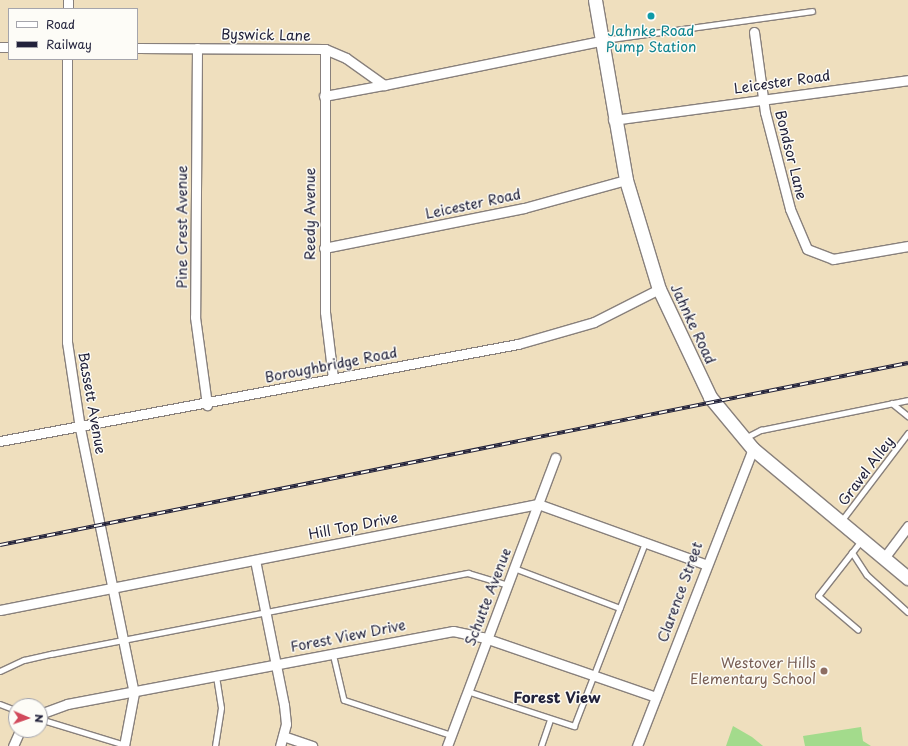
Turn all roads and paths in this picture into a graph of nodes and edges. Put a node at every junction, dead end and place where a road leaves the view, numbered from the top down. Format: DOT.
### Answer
graph roads {
  1 [pos="595,0"];
  2 [pos="812,11"];
  3 [pos="754,32"];
  4 [pos="600,41"];
  5 [pos="138,48"];
  6 [pos="197,48"];
  7 [pos="325,49"];
  8 [pos="67,60"];
  9 [pos="908,80"];
  10 [pos="384,85"];
  11 [pos="324,96"];
  12 [pos="763,99"];
  13 [pos="613,120"];
  14 [pos="626,180"];
  15 [pos="908,246"];
  16 [pos="324,248"];
  17 [pos="659,289"];
  18 [pos="333,378"];
  19 [pos="908,400"];
  20 [pos="892,403"];
  21 [pos="207,405"];
  22 [pos="908,416"];
  23 [pos="80,428"];
  24 [pos="908,433"];
  25 [pos="744,439"];
  26 [pos="0,441"];
  27 [pos="753,449"];
  28 [pos="556,458"];
  29 [pos="538,504"];
  30 [pos="841,522"];
  31 [pos="908,526"];
  32 [pos="862,539"];
  33 [pos="645,543"];
  34 [pos="852,552"];
  35 [pos="884,558"];
  36 [pos="255,560"];
  37 [pos="705,564"];
  38 [pos="514,568"];
  39 [pos="908,578"];
  40 [pos="508,585"];
  41 [pos="114,589"];
  42 [pos="620,608"];
  43 [pos="0,610"];
  44 [pos="266,611"];
  45 [pos="908,612"];
  46 [pos="858,630"];
  47 [pos="487,639"];
  48 [pos="124,640"];
  49 [pos="333,653"];
  50 [pos="277,664"];
  51 [pos="0,670"];
  52 [pos="594,675"];
  53 [pos="216,676"];
  54 [pos="468,691"];
  55 [pos="134,693"];
  56 [pos="656,697"];
  57 [pos="48,711"];
  58 [pos="550,720"];
  59 [pos="48,722"];
  60 [pos="451,735"];
  61 [pos="284,736"];
  62 [pos="125,746"];
  63 [pos="215,746"];
  64 [pos="280,746"];
  65 [pos="312,746"];
  66 [pos="447,746"];
  67 [pos="541,746"];
  68 [pos="637,746"];
  1 -- 4 [label="main road, Jahnke Road"];
  2 -- 4 [label="lane"];
  3 -- 12 [label="street, Bondsor Lane"];
  4 -- 10 [label="street"];
  4 -- 13 [label="main road, Jahnke Road"];
  5 -- 6 [label="street, Byswick Lane"];
  6 -- 7 [label="street, Byswick Lane"];
  6 -- 21 [label="street, Pine Crest Avenue"];
  7 -- 10 [label="street, Byswick Lane"];
  7 -- 11 [label="street, Reedy Avenue"];
  8 -- 23 [label="street, Bassett Avenue"];
  9 -- 12 [label="street, Leicester Road"];
  10 -- 11 [label="street"];
  11 -- 16 [label="street, Reedy Avenue"];
  12 -- 13 [label="street, Leicester Road"];
  12 -- 15 [label="street, Bondsor Lane"];
  13 -- 14 [label="main road, Jahnke Road"];
  14 -- 16 [label="street, Leicester Road"];
  14 -- 17 [label="main road, Jahnke Road"];
  16 -- 18 [label="street, Reedy Avenue"];
  17 -- 18 [label="street, Boroughbridge Road"];
  17 -- 25 [label="main road, Jahnke Road"];
  18 -- 21 [label="street, Boroughbridge Road"];
  19 -- 20 [label="lane"];
  20 -- 22 [label="lane"];
  20 -- 25 [label="lane"];
  21 -- 23 [label="street, Boroughbridge Road"];
  23 -- 26 [label="street, Boroughbridge Road"];
  23 -- 41 [label="street, Bassett Avenue"];
  24 -- 30 [label="lane, Gravel Alley"];
  25 -- 27 [label="main road, Jahnke Road"];
  27 -- 30 [label="main road, Jahnke Road"];
  27 -- 37 [label="street, Clarence Street"];
  28 -- 29 [label="street, Schutte Avenue"];
  29 -- 33 [label="street"];
  29 -- 36 [label="street, Hill Top Drive"];
  29 -- 38 [label="street, Schutte Avenue"];
  30 -- 32 [label="main road, Jahnke Road"];
  31 -- 35 [label="street"];
  32 -- 34 [label="lane"];
  32 -- 35 [label="main road, Jahnke Road"];
  33 -- 37 [label="street"];
  33 -- 42 [label="lane"];
  34 -- 45 [label="lane"];
  34 -- 46 [label="lane"];
  35 -- 39 [label="main road, Jahnke Road"];
  36 -- 41 [label="street, Hill Top Drive"];
  36 -- 44 [label="street"];
  37 -- 56 [label="street, Clarence Street"];
  38 -- 40 [label="street, Schutte Avenue"];
  38 -- 42 [label="lane"];
  40 -- 44 [label="lane"];
  40 -- 47 [label="street, Schutte Avenue"];
  41 -- 43 [label="street, Hill Top Drive"];
  41 -- 48 [label="street, Bassett Avenue"];
  42 -- 52 [label="lane"];
  44 -- 48 [label="lane"];
  44 -- 50 [label="street"];
  47 -- 49 [label="street, Forest View Drive"];
  47 -- 52 [label="street, Forest View Drive"];
  47 -- 54 [label="street, Schutte Avenue"];
  48 -- 51 [label="lane"];
  48 -- 55 [label="street, Bassett Avenue"];
  49 -- 50 [label="street, Forest View Drive"];
  49 -- 60 [label="lane"];
  50 -- 53 [label="street, Forest View Drive"];
  50 -- 61 [label="street"];
  52 -- 56 [label="street, Forest View Drive"];
  52 -- 58 [label="lane"];
  53 -- 55 [label="street, Forest View Drive"];
  53 -- 63 [label="lane"];
  54 -- 58 [label="lane"];
  54 -- 60 [label="street, Schutte Avenue"];
  55 -- 57 [label="street, Forest View Drive"];
  55 -- 62 [label="street, Bassett Avenue"];
  56 -- 68 [label="street, Clarence Street"];
  58 -- 67 [label="lane"];
  59 -- 62 [label="lane"];
  60 -- 66 [label="street, Schutte Avenue"];
  61 -- 64 [label="street"];
  61 -- 65 [label="street"];
}
